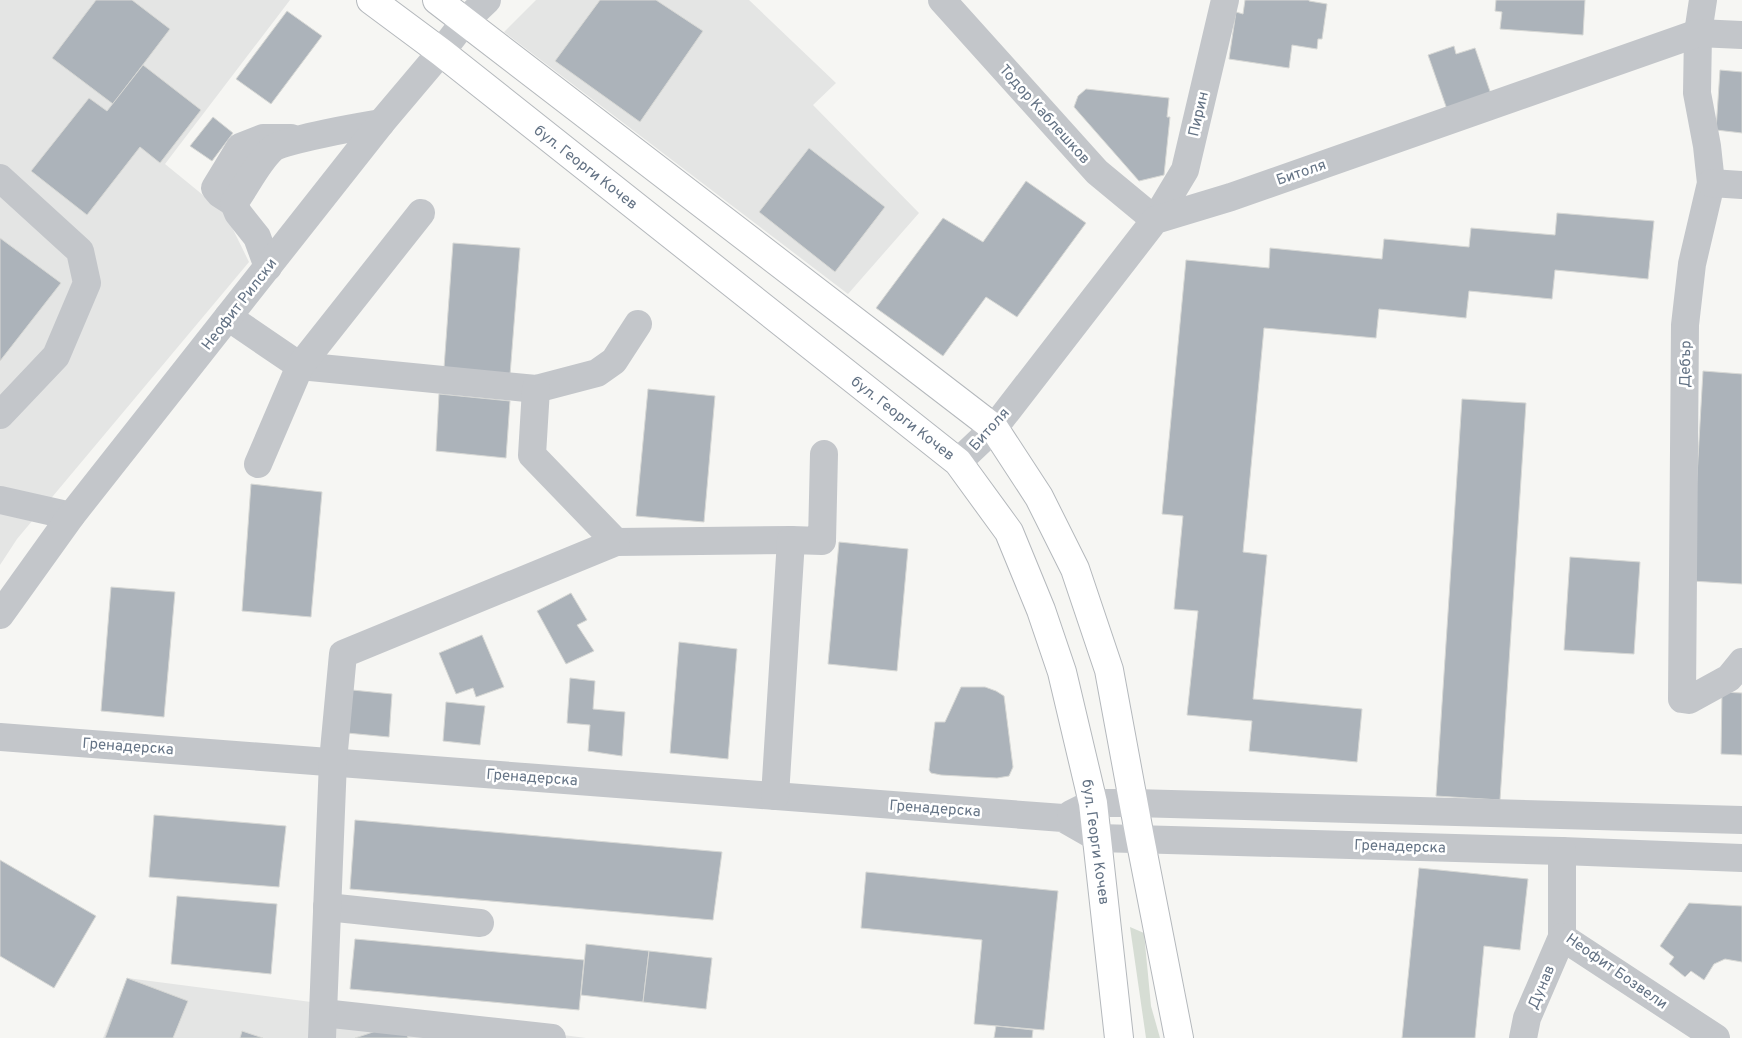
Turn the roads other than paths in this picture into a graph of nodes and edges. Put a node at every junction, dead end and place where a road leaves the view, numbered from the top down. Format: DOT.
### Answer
graph roads {
  1 [pos="371,0"];
  2 [pos="437,0"];
  3 [pos="487,0"];
  4 [pos="942,0"];
  5 [pos="1225,0"];
  6 [pos="1703,0"];
  7 [pos="465,21"];
  8 [pos="1698,32"];
  9 [pos="1742,35"];
  10 [pos="441,52"];
  11 [pos="381,123"];
  12 [pos="0,178"];
  13 [pos="1711,183"];
  14 [pos="1742,185"];
  15 [pos="421,213"];
  16 [pos="1155,220"];
  17 [pos="268,267"];
  18 [pos="228,317"];
  19 [pos="638,324"];
  20 [pos="300,366"];
  21 [pos="536,389"];
  22 [pos="0,415"];
  23 [pos="994,428"];
  24 [pos="824,454"];
  25 [pos="958,462"];
  26 [pos="258,464"];
  27 [pos="0,500"];
  28 [pos="71,516"];
  29 [pos="791,540"];
  30 [pos="616,542"];
  31 [pos="0,615"];
  32 [pos="1742,662"];
  33 [pos="0,737"];
  34 [pos="333,761"];
  35 [pos="775,796"];
  36 [pos="1093,803"];
  37 [pos="1134,803"];
  38 [pos="1063,818"];
  39 [pos="1742,820"];
  40 [pos="1098,838"];
  41 [pos="1140,838"];
  42 [pos="1562,851"];
  43 [pos="1742,858"];
  44 [pos="327,907"];
  45 [pos="480,923"];
  46 [pos="1562,937"];
  47 [pos="322,1026"];
  48 [pos="552,1038"];
  49 [pos="1119,1038"];
  50 [pos="1178,1038"];
  51 [pos="1523,1038"];
  52 [pos="1716,1038"];
  1 -- 10 [label="main road, бул. Георги Кочев"];
  2 -- 7 [label="main road"];
  3 -- 7 [label="street, Неофит Рилски"];
  4 -- 16 [label="street, Тодор Каблешков"];
  5 -- 16 [label="street, Пирин"];
  6 -- 8 [label="street, Дебър"];
  7 -- 10 [label="street, Неофит Рилски"];
  7 -- 23 [label="main road"];
  8 -- 9 [label="street, Битоля"];
  8 -- 13 [label="street, Дебър"];
  8 -- 16 [label="street, Битоля"];
  10 -- 11 [label="street, Неофит Рилски"];
  10 -- 25 [label="main road, бул. Георги Кочев"];
  11 -- 17 [label="street, Неофит Рилски"];
  11 -- 17 [label="street"];
  12 -- 22 [label="street"];
  13 -- 14 [label="street"];
  13 -- 32 [label="street, Дебър"];
  15 -- 20 [label="street"];
  16 -- 23 [label="street, Битоля"];
  17 -- 18 [label="street, Неофит Рилски"];
  18 -- 20 [label="street"];
  18 -- 28 [label="street, Неофит Рилски"];
  19 -- 21 [label="street"];
  20 -- 21 [label="street"];
  20 -- 26 [label="street"];
  21 -- 30 [label="street"];
  23 -- 25 [label="street, Битоля"];
  23 -- 37 [label="main road"];
  24 -- 29 [label="street"];
  25 -- 36 [label="main road, бул. Георги Кочев"];
  27 -- 28 [label="street"];
  28 -- 31 [label="street, Неофит Рилски"];
  29 -- 30 [label="street"];
  29 -- 35 [label="street"];
  30 -- 34 [label="street"];
  33 -- 34 [label="street, Гренадерска"];
  34 -- 35 [label="street, Гренадерска"];
  34 -- 44 [label="street"];
  35 -- 38 [label="street, Гренадерска"];
  36 -- 37 [label="street"];
  36 -- 38 [label="street"];
  36 -- 40 [label="main road, бул. Георги Кочев"];
  37 -- 39 [label="street"];
  37 -- 41 [label="main road"];
  38 -- 40 [label="street, Гренадерска"];
  40 -- 41 [label="street, Гренадерска"];
  40 -- 49 [label="main road, бул. Георги Кочев"];
  41 -- 42 [label="street, Гренадерска"];
  41 -- 50 [label="main road"];
  42 -- 43 [label="street, Гренадерска"];
  42 -- 46 [label="street, Неофит Бозвели"];
  44 -- 45 [label="street"];
  44 -- 47 [label="street"];
  46 -- 51 [label="street, Дунав"];
  46 -- 52 [label="street, Неофит Бозвели"];
  47 -- 48 [label="street"];
}
